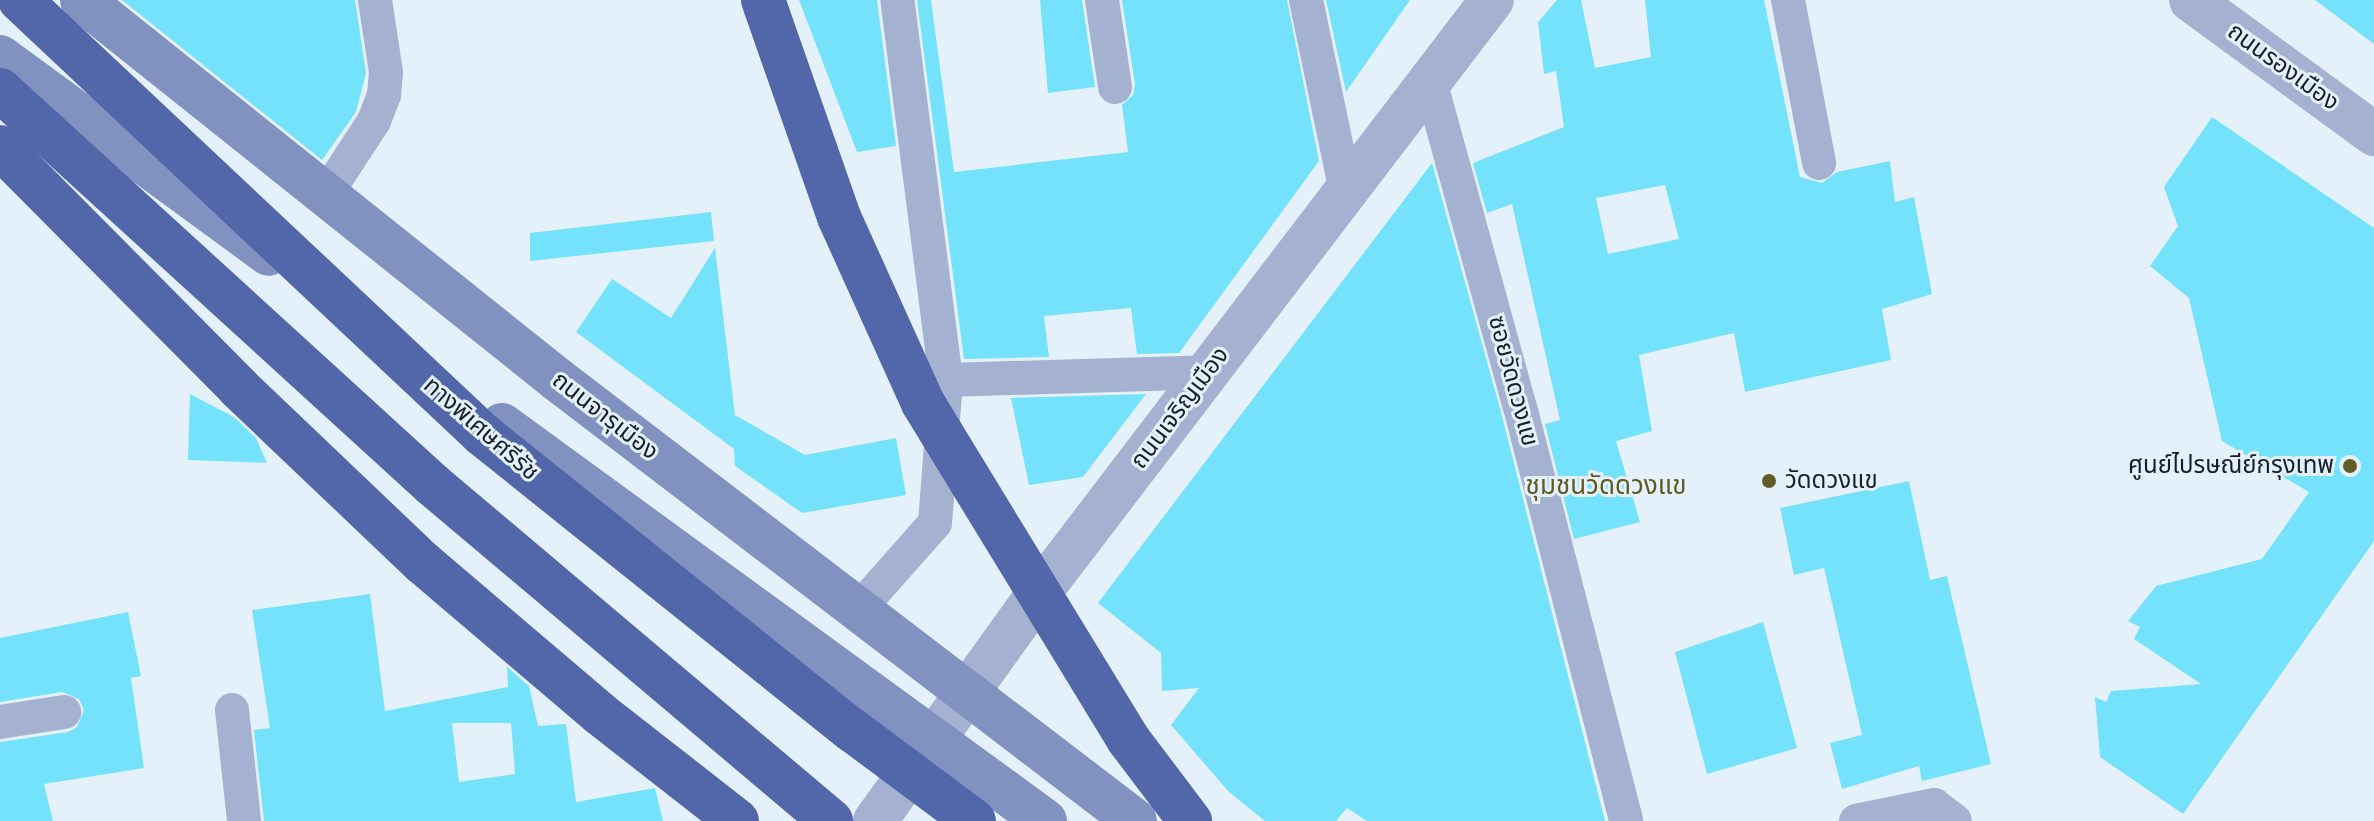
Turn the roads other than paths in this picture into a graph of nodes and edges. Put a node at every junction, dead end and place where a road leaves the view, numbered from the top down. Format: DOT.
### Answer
graph roads {
  1 [pos="20,0"];
  2 [pos="82,0"];
  3 [pos="375,0"];
  4 [pos="763,0"];
  5 [pos="897,0"];
  6 [pos="1102,0"];
  7 [pos="1306,0"];
  8 [pos="1492,0"];
  9 [pos="1788,0"];
  10 [pos="2191,0"];
  11 [pos="0,57"];
  12 [pos="1430,81"];
  13 [pos="1115,87"];
  14 [pos="0,90"];
  15 [pos="2374,134"];
  16 [pos="0,147"];
  17 [pos="1819,163"];
  18 [pos="1346,192"];
  19 [pos="327,193"];
  20 [pos="1208,372"];
  21 [pos="946,380"];
  22 [pos="858,610"];
  23 [pos="967,690"];
  24 [pos="232,710"];
  25 [pos="64,712"];
  26 [pos="0,722"];
  27 [pos="932,740"];
  28 [pos="244,821"];
  29 [pos="737,821"];
  30 [pos="831,821"];
  31 [pos="875,821"];
  32 [pos="974,821"];
  33 [pos="1045,821"];
  34 [pos="1135,821"];
  35 [pos="1190,821"];
  36 [pos="1626,821"];
  37 [pos="1856,821"];
  38 [pos="1955,821"];
  1 -- 32 [label="highway, ทางพิเศษศรีรัช"];
  2 -- 19 [label="main road, ถนนจารุเมือง"];
  3 -- 19 [label="street"];
  4 -- 35 [label="highway"];
  5 -- 21 [label="street"];
  6 -- 13 [label="street"];
  7 -- 18 [label="street"];
  8 -- 12 [label="street, ถนนเจริญเมือง"];
  9 -- 17 [label="street"];
  10 -- 15 [label="street, ถนนรองเมือง"];
  11 -- 27 [label="main road"];
  12 -- 18 [label="street, ถนนเจริญเมือง"];
  12 -- 36 [label="street, ซอยวัดดวงแข"];
  14 -- 30 [label="highway"];
  16 -- 29 [label="highway"];
  18 -- 20 [label="street, ถนนเจริญเมือง"];
  19 -- 22 [label="main road, ถนนจารุเมือง"];
  20 -- 21 [label="street"];
  20 -- 23 [label="street, ถนนเจริญเมือง"];
  21 -- 22 [label="street"];
  22 -- 23 [label="main road, ถนนจารุเมือง"];
  23 -- 27 [label="street, ถนนเจริญเมือง"];
  23 -- 34 [label="main road, ถนนจารุเมือง"];
  24 -- 28 [label="street"];
  25 -- 26 [label="street"];
  27 -- 31 [label="street, ถนนเจริญเมือง"];
  27 -- 33 [label="main road"];
  37 -- 38 [label="street"];
}
